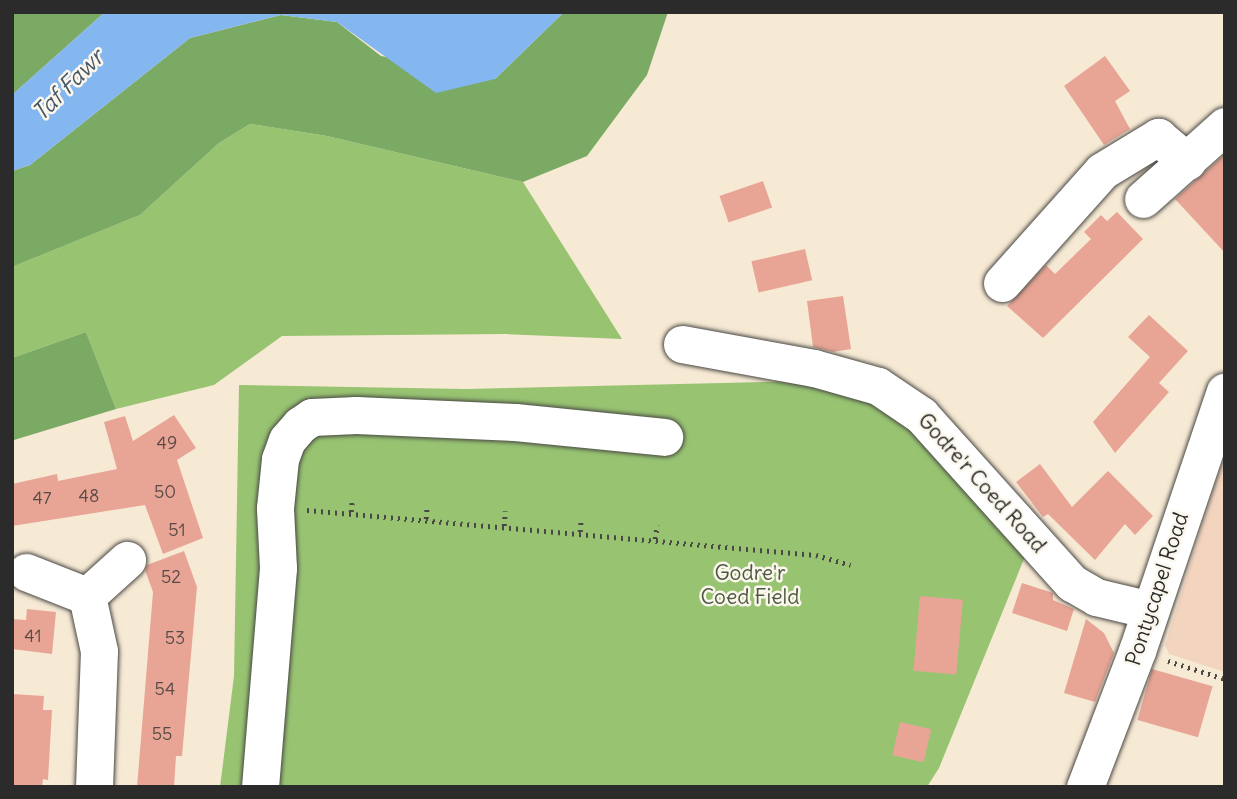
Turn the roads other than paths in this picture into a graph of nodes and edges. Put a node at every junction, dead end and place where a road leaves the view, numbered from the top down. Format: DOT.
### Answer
graph roads {
  1 [pos="1225,126"];
  2 [pos="1186,161"];
  3 [pos="1143,199"];
  4 [pos="1002,283"];
  5 [pos="682,344"];
  6 [pos="1225,391"];
  7 [pos="664,437"];
  8 [pos="127,560"];
  9 [pos="26,572"];
  10 [pos="87,596"];
  11 [pos="1150,610"];
  12 [pos="94,787"];
  13 [pos="260,787"];
  14 [pos="1086,787"];
  1 -- 2 [label="street"];
  2 -- 3 [label="street"];
  2 -- 4 [label="street"];
  5 -- 11 [label="street, Godre'r Coed Road"];
  6 -- 11 [label="street, Pontycapel Road"];
  7 -- 13 [label="street"];
  8 -- 10 [label="street"];
  9 -- 10 [label="street"];
  10 -- 12 [label="street"];
  11 -- 14 [label="street, Pontycapel Road"];
}
